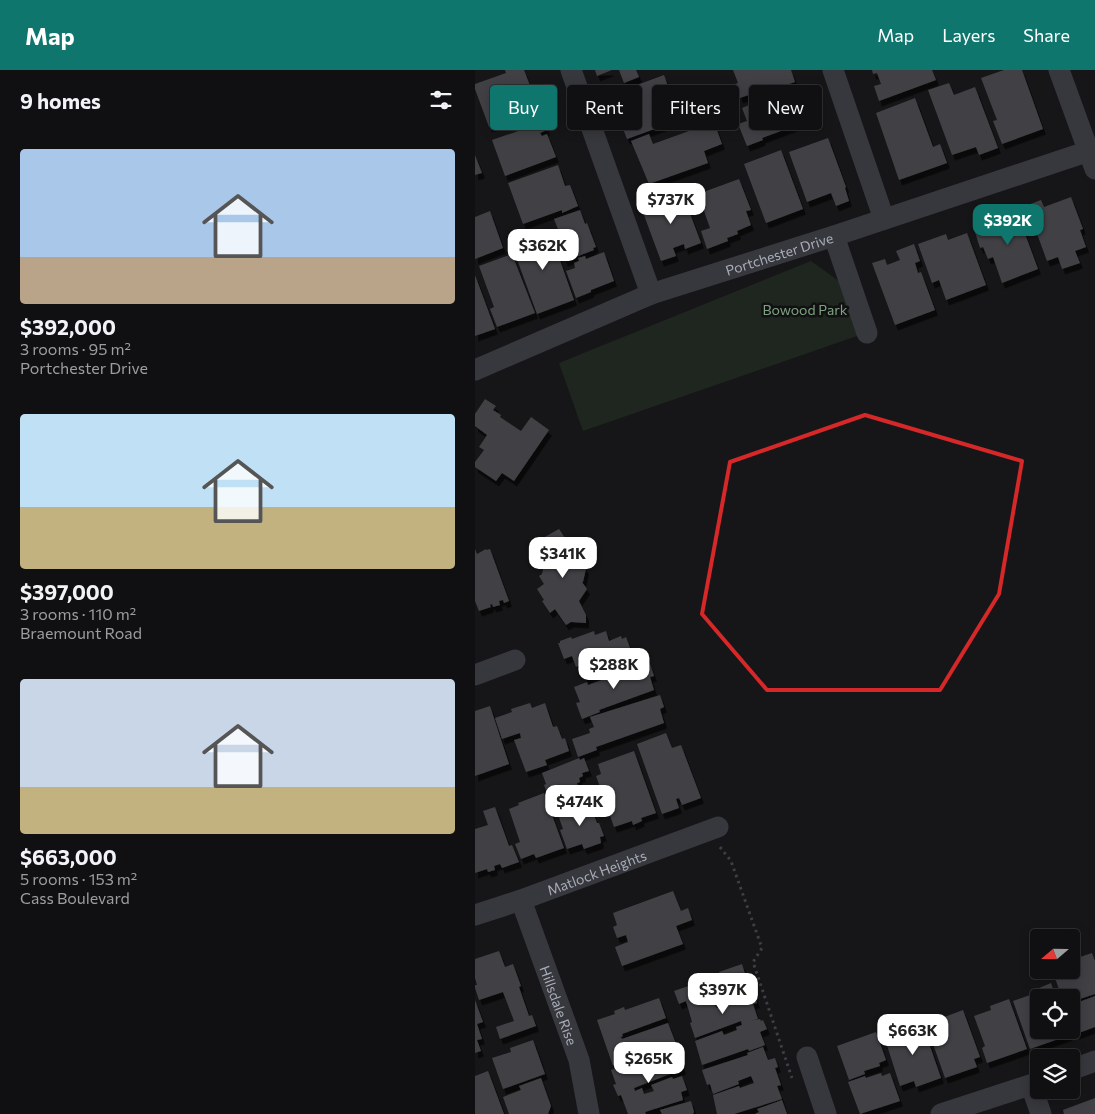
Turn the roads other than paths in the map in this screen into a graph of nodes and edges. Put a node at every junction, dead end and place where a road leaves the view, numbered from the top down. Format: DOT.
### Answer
graph roads {
  1 [pos="571,70"];
  2 [pos="833,70"];
  3 [pos="1059,70"];
  4 [pos="1092,160"];
  5 [pos="884,219"];
  6 [pos="834,236"];
  7 [pos="651,294"];
  8 [pos="867,333"];
  9 [pos="475,370"];
  10 [pos="515,660"];
  11 [pos="475,675"];
  12 [pos="712,829"];
  13 [pos="521,900"];
  14 [pos="475,915"];
  15 [pos="807,1057"];
  16 [pos="1095,1061"];
  17 [pos="1080,1067"];
  18 [pos="1030,1085"];
  19 [pos="1038,1099"];
  20 [pos="589,1114"];
  21 [pos="826,1114"];
  22 [pos="941,1114"];
  23 [pos="1041,1114"];
  1 -- 7 [label="street"];
  2 -- 5 [label="street"];
  3 -- 4 [label="street"];
  4 -- 5 [label="street, Portchester Drive"];
  5 -- 6 [label="street, Portchester Drive"];
  6 -- 7 [label="street, Portchester Drive"];
  6 -- 8 [label="street"];
  7 -- 9 [label="street, Portchester Drive"];
  10 -- 11 [label="street"];
  12 -- 13 [label="street, Matlock Heights"];
  13 -- 14 [label="street, Matlock Heights"];
  13 -- 20 [label="street, Hillsdale Rise"];
  15 -- 21 [label="street"];
  16 -- 17 [label="street"];
  18 -- 22 [label="street"];
  19 -- 23 [label="street"];
}
